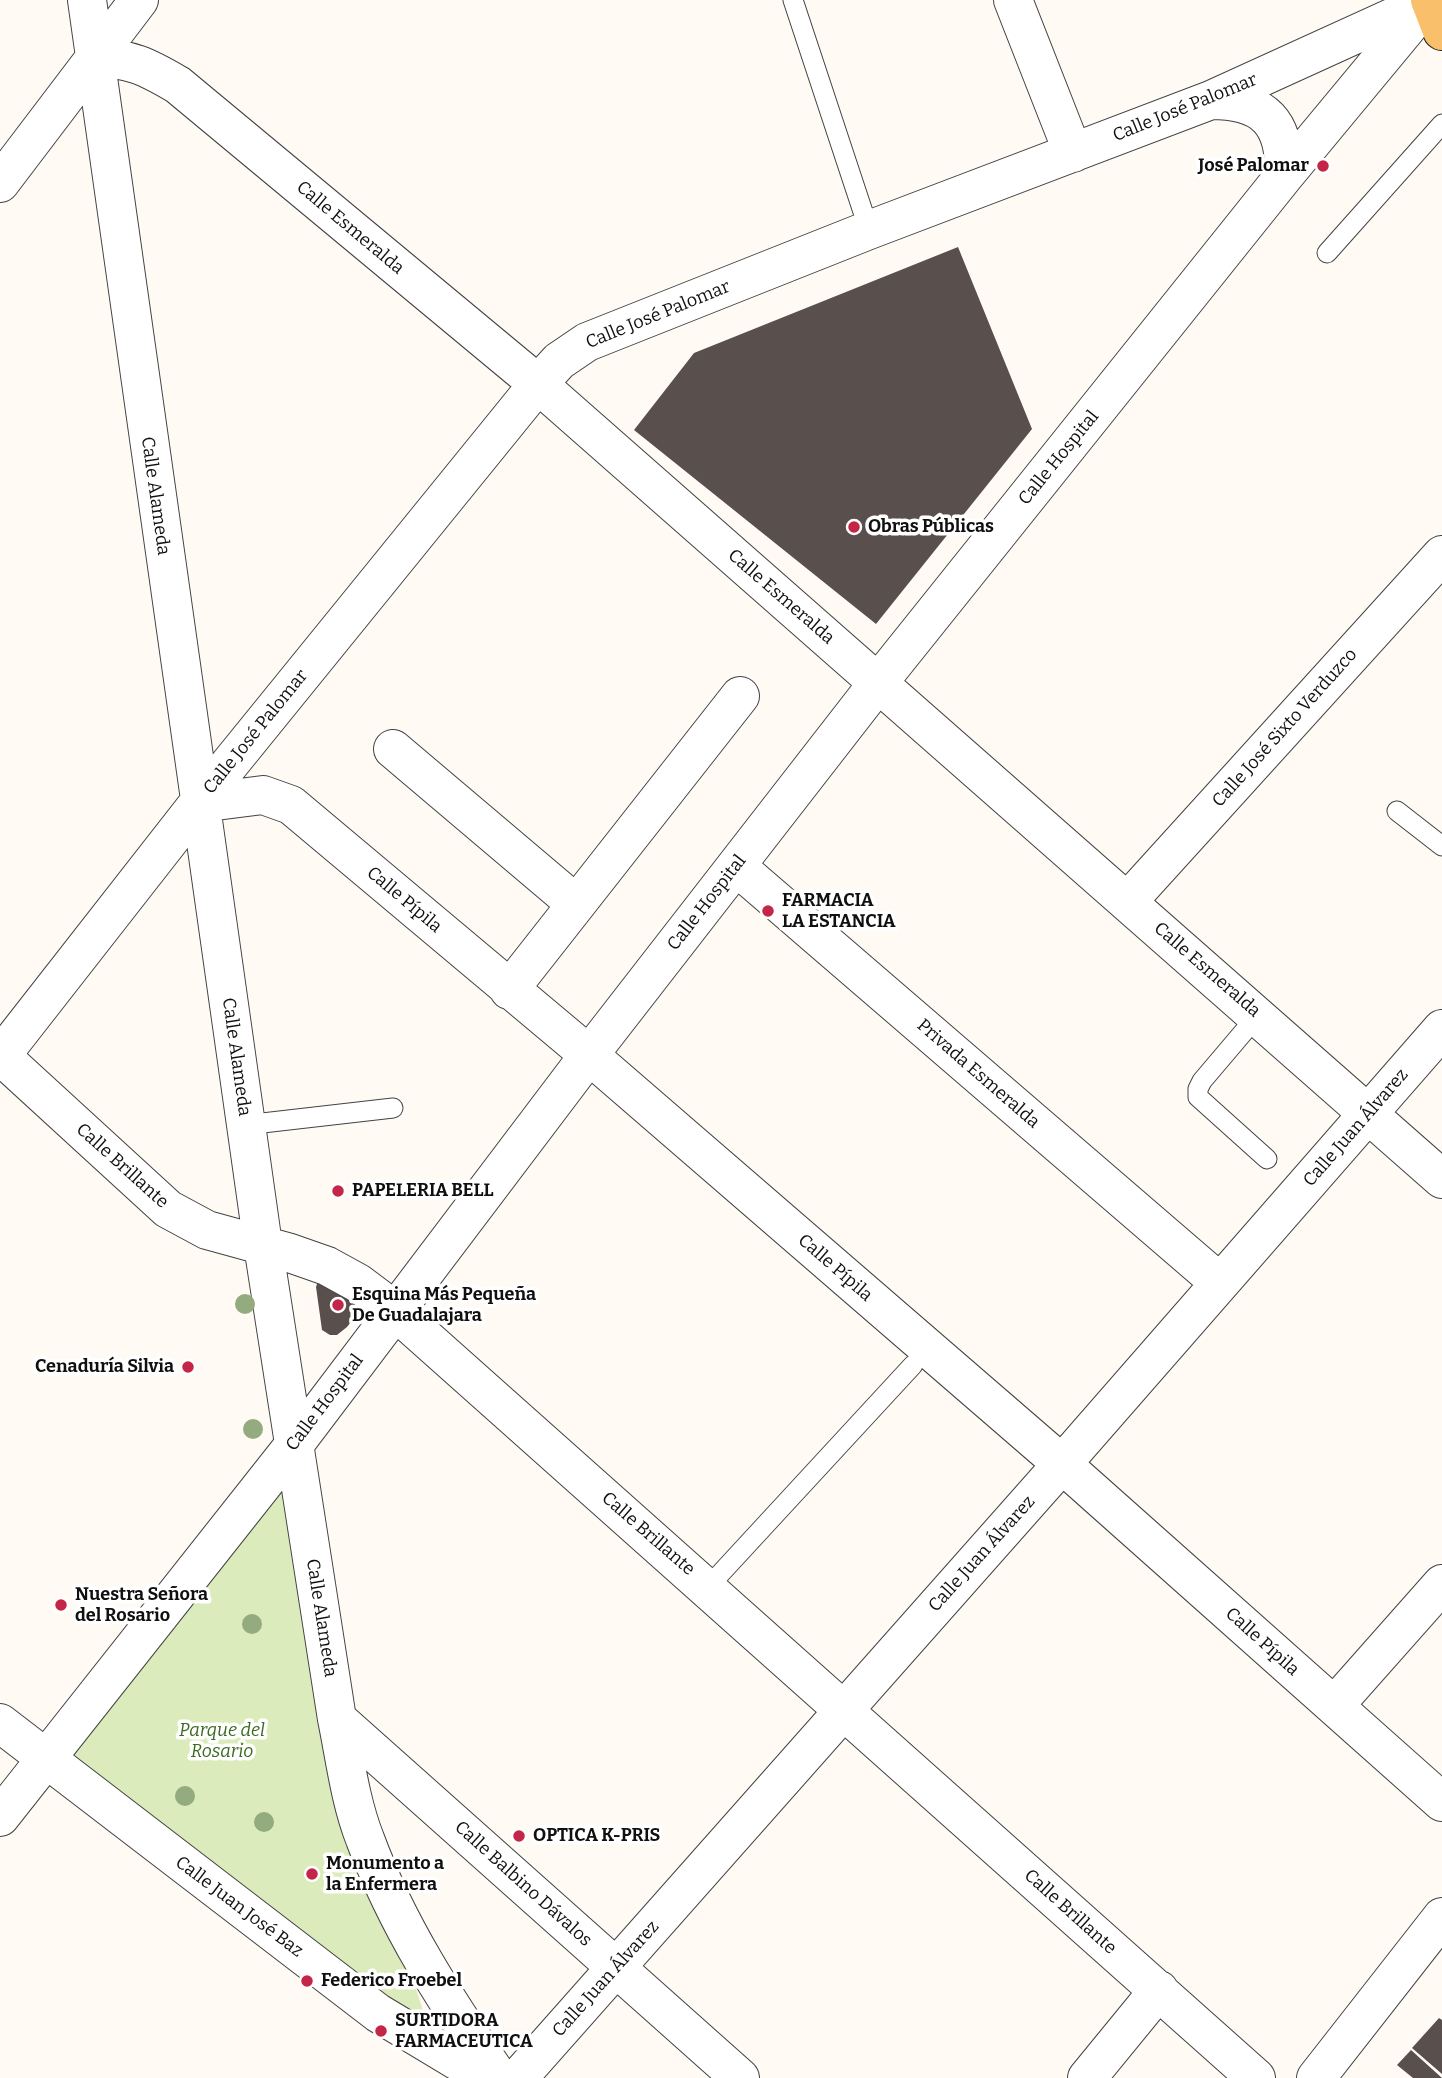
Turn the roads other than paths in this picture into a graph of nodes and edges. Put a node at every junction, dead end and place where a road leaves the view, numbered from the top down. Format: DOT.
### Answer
graph roads {
  1 [pos="86,0"];
  2 [pos="139,0"];
  3 [pos="793,0"];
  4 [pos="1013,0"];
  5 [pos="1430,0"];
  6 [pos="1442,31"];
  7 [pos="94,58"];
  8 [pos="1211,100"];
  9 [pos="1442,124"];
  10 [pos="1073,153"];
  11 [pos="1284,176"];
  12 [pos="0,183"];
  13 [pos="869,230"];
  14 [pos="1327,253"];
  15 [pos="538,384"];
  16 [pos="1442,555"];
  17 [pos="878,683"];
  18 [pos="740,696"];
  19 [pos="393,749"];
  20 [pos="200,803"];
  21 [pos="1397,811"];
  22 [pos="1442,846"];
  23 [pos="736,866"];
  24 [pos="1128,901"];
  25 [pos="576,904"];
  26 [pos="509,990"];
  27 [pos="1258,1015"];
  28 [pos="1442,1028"];
  29 [pos="589,1055"];
  30 [pos="0,1056"];
  31 [pos="393,1108"];
  32 [pos="1370,1113"];
  33 [pos="246,1125"];
  34 [pos="1266,1159"];
  35 [pos="1442,1179"];
  36 [pos="263,1245"];
  37 [pos="1220,1283"];
  38 [pos="394,1310"];
  39 [pos="913,1365"];
  40 [pos="294,1445"];
  41 [pos="1062,1464"];
  42 [pos="1442,1584"];
  43 [pos="708,1587"];
  44 [pos="1334,1706"];
  45 [pos="845,1709"];
  46 [pos="337,1719"];
  47 [pos="0,1723"];
  48 [pos="45,1759"];
  49 [pos="1442,1802"];
  50 [pos="0,1817"];
  51 [pos="1442,1917"];
  52 [pos="616,1968"];
  53 [pos="1159,1990"];
  54 [pos="486,2078"];
  55 [pos="499,2078"];
  56 [pos="518,2078"];
  57 [pos="740,2078"];
  58 [pos="1087,2078"];
  59 [pos="1256,2078"];
  60 [pos="1316,2078"];
  1 -- 7 [label="street, Calle Alameda"];
  2 -- 7 [label="street"];
  3 -- 13 [label="lane"];
  4 -- 10 [label="street"];
  5 -- 6 [label="main road"];
  5 -- 8 [label="street, Calle José Palomar"];
  5 -- 11 [label="street, Calle Hospital"];
  7 -- 12 [label="street"];
  7 -- 15 [label="street, Calle Esmeralda"];
  7 -- 20 [label="street, Calle Alameda"];
  8 -- 10 [label="street, Calle José Palomar"];
  8 -- 11 [label="street"];
  9 -- 14 [label="lane"];
  10 -- 13 [label="street, Calle José Palomar"];
  11 -- 17 [label="street, Calle Hospital"];
  13 -- 15 [label="street, Calle José Palomar"];
  15 -- 17 [label="street, Calle Esmeralda"];
  15 -- 20 [label="street, Calle José Palomar"];
  16 -- 24 [label="street, Calle José Sixto Verduzco"];
  17 -- 23 [label="street, Calle Hospital"];
  17 -- 24 [label="street, Calle Esmeralda"];
  18 -- 25 [label="street"];
  19 -- 25 [label="street"];
  20 -- 26 [label="street, Calle Pípila"];
  20 -- 30 [label="street, Calle José Palomar"];
  20 -- 33 [label="street, Calle Alameda"];
  21 -- 22 [label="lane"];
  23 -- 29 [label="street, Calle Hospital"];
  23 -- 37 [label="street, Privada Esmeralda"];
  24 -- 27 [label="street, Calle Esmeralda"];
  25 -- 26 [label="street"];
  26 -- 29 [label="street, Calle Pípila"];
  27 -- 32 [label="street, Calle Esmeralda"];
  27 -- 34 [label="lane"];
  28 -- 32 [label="street, Calle Juan Álvarez"];
  29 -- 38 [label="street, Calle Hospital"];
  29 -- 41 [label="street, Calle Pípila"];
  30 -- 36 [label="street, Calle Brillante"];
  31 -- 33 [label="lane"];
  32 -- 35 [label="street, Calle Esmeralda"];
  32 -- 37 [label="street, Calle Juan Álvarez"];
  33 -- 36 [label="street, Calle Alameda"];
  36 -- 38 [label="street, Calle Brillante"];
  36 -- 40 [label="street, Calle Alameda"];
  37 -- 41 [label="street, Calle Juan Álvarez"];
  38 -- 40 [label="street, Calle Hospital"];
  38 -- 43 [label="street, Calle Brillante"];
  39 -- 43 [label="lane"];
  40 -- 46 [label="street, Calle Alameda"];
  40 -- 48 [label="street, Calle Hospital"];
  41 -- 44 [label="street, Calle Pípila"];
  41 -- 45 [label="street, Calle Juan Álvarez"];
  42 -- 44 [label="street"];
  43 -- 45 [label="street, Calle Brillante"];
  44 -- 49 [label="street, Calle Pípila"];
  45 -- 52 [label="street, Calle Juan Álvarez"];
  45 -- 53 [label="street, Calle Brillante"];
  46 -- 52 [label="street, Calle Balbino Dávalos"];
  46 -- 55 [label="street, Calle Alameda"];
  47 -- 48 [label="street, Calle Juan José Baz"];
  48 -- 50 [label="street, Calle Hospital"];
  48 -- 54 [label="street, Calle Juan José Baz"];
  51 -- 60 [label="street"];
  52 -- 56 [label="street, Calle Juan Álvarez"];
  52 -- 57 [label="street, Calle Balbino Dávalos"];
  53 -- 58 [label="street"];
  53 -- 59 [label="street, Calle Brillante"];
}
